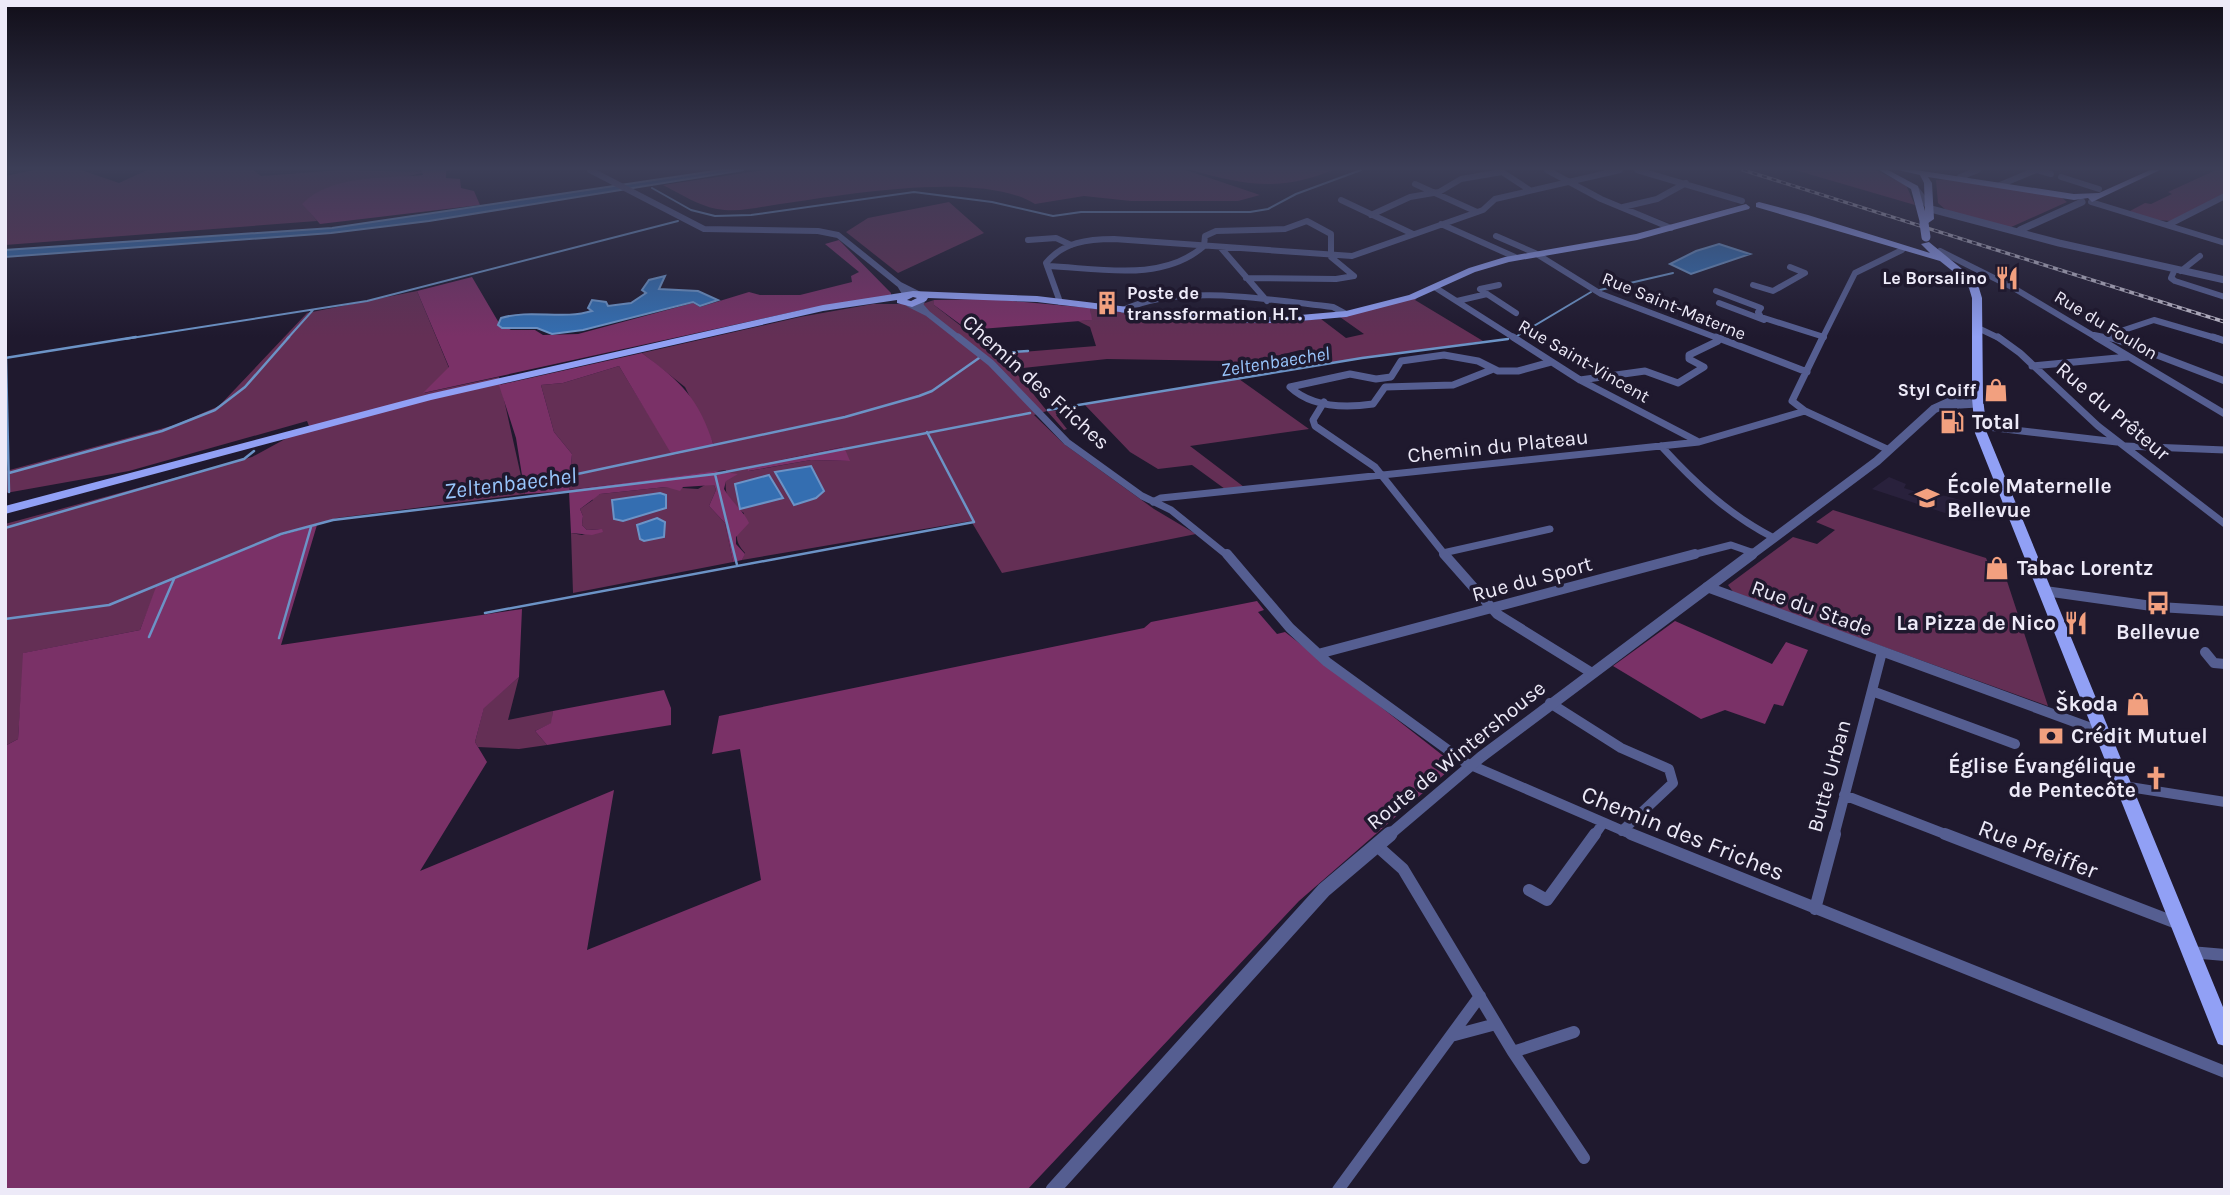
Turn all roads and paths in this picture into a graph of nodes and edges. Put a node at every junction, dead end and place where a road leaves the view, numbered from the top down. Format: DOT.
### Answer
graph roads {
  1 [pos="697,226"];
  2 [pos="1294,226"];
  3 [pos="1316,226"];
  4 [pos="1395,226"];
  5 [pos="1436,226"];
  6 [pos="1445,226"];
  7 [pos="1666,226"];
  8 [pos="1678,226"];
  9 [pos="1837,226"];
  10 [pos="1927,226"];
  11 [pos="2002,226"];
  12 [pos="2029,226"];
  13 [pos="2170,226"];
  14 [pos="1671,228"];
  15 [pos="2020,230"];
  16 [pos="1413,234"];
  17 [pos="1496,236"];
  18 [pos="1869,237"];
  19 [pos="1928,239"];
  20 [pos="1028,240"];
  21 [pos="2225,243"];
  22 [pos="1071,245"];
  23 [pos="1204,247"];
  24 [pos="1221,248"];
  25 [pos="1902,250"];
  26 [pos="1537,254"];
  27 [pos="1328,256"];
  28 [pos="1938,256"];
  29 [pos="2200,256"];
  30 [pos="1515,257"];
  31 [pos="1047,266"];
  32 [pos="1790,267"];
  33 [pos="2178,270"];
  34 [pos="1246,278"];
  35 [pos="2225,280"];
  36 [pos="900,285"];
  37 [pos="1499,285"];
  38 [pos="1753,285"];
  39 [pos="1436,288"];
  40 [pos="1716,291"];
  41 [pos="1487,295"];
  42 [pos="2225,297"];
  43 [pos="921,298"];
  44 [pos="905,299"];
  45 [pos="1267,301"];
  46 [pos="1060,302"];
  47 [pos="1457,302"];
  48 [pos="1719,303"];
  49 [pos="1123,310"];
  50 [pos="928,313"];
  51 [pos="1516,313"];
  52 [pos="1346,314"];
  53 [pos="1978,328"];
  54 [pos="2092,335"];
  55 [pos="2106,336"];
  56 [pos="1823,338"];
  57 [pos="1718,341"];
  58 [pos="2225,341"];
  59 [pos="2129,357"];
  60 [pos="1551,362"];
  61 [pos="2032,366"];
  62 [pos="1491,370"];
  63 [pos="1807,372"];
  64 [pos="1391,377"];
  65 [pos="1376,380"];
  66 [pos="1580,380"];
  67 [pos="2225,382"];
  68 [pos="1399,385"];
  69 [pos="1385,387"];
  70 [pos="1976,397"];
  71 [pos="1324,402"];
  72 [pos="1805,411"];
  73 [pos="2225,414"];
  74 [pos="1979,426"];
  75 [pos="1699,442"];
  76 [pos="2121,444"];
  77 [pos="1661,446"];
  78 [pos="1889,450"];
  79 [pos="2225,450"];
  80 [pos="1380,476"];
  81 [pos="1153,502"];
  82 [pos="5,510"];
  83 [pos="2225,524"];
  84 [pos="1550,529"];
  85 [pos="1774,538"];
  86 [pos="1443,553"];
  87 [pos="1754,553"];
  88 [pos="1707,587"];
  89 [pos="2045,590"];
  90 [pos="1492,608"];
  91 [pos="2225,611"];
  92 [pos="1882,652"];
  93 [pos="2205,652"];
  94 [pos="1318,654"];
  95 [pos="2225,664"];
  96 [pos="1592,673"];
  97 [pos="1872,691"];
  98 [pos="1550,703"];
  99 [pos="2102,732"];
  100 [pos="2015,744"];
  101 [pos="1470,766"];
  102 [pos="2123,786"];
  103 [pos="1844,795"];
  104 [pos="2225,802"];
  105 [pos="1603,823"];
  106 [pos="1622,831"];
  107 [pos="1376,845"];
  108 [pos="1529,890"];
  109 [pos="1815,909"];
  110 [pos="2179,924"];
  111 [pos="2190,952"];
  112 [pos="2225,956"];
  113 [pos="1480,996"];
  114 [pos="1496,1024"];
  115 [pos="1573,1032"];
  116 [pos="1451,1036"];
  117 [pos="2225,1037"];
  118 [pos="1513,1052"];
  119 [pos="2225,1072"];
  120 [pos="1584,1158"];
  121 [pos="1053,1190"];
  122 [pos="1338,1190"];
  1 -- 36 [label="street"];
  2 -- 23 [label="street"];
  3 -- 27 [label="street"];
  4 -- 16 [label="street"];
  5 -- 16 [label="street"];
  6 -- 30 [label="street"];
  7 -- 14 [label="street"];
  8 -- 14 [label="main road"];
  9 -- 18 [label="main road"];
  10 -- 19 [label="main road"];
  11 -- 15 [label="street"];
  12 -- 15 [label="street"];
  13 -- 21 [label="street"];
  14 -- 26 [label="main road"];
  15 -- 33 [label="street"];
  16 -- 27 [label="street"];
  17 -- 26 [label="street, Rue Saint-Materne"];
  18 -- 19 [label="main road"];
  18 -- 25 [label="main road"];
  19 -- 28 [label="main road"];
  20 -- 22 [label="street"];
  22 -- 23 [label="street"];
  22 -- 31 [label="street"];
  23 -- 24 [label="street"];
  23 -- 31 [label="street"];
  24 -- 27 [label="street"];
  24 -- 34 [label="street"];
  25 -- 28 [label="main road"];
  25 -- 56 [label="street"];
  26 -- 30 [label="main road"];
  26 -- 57 [label="street, Rue Saint-Materne"];
  27 -- 34 [label="street"];
  28 -- 53 [label="main road"];
  28 -- 54 [label="street, Rue du Foulon"];
  29 -- 33 [label="street"];
  30 -- 39 [label="main road"];
  31 -- 46 [label="street"];
  32 -- 38 [label="street"];
  33 -- 35 [label="street"];
  33 -- 42 [label="street"];
  34 -- 45 [label="street"];
  36 -- 43 [label="street"];
  36 -- 44 [label="street"];
  37 -- 41 [label="street"];
  39 -- 47 [label="street, Rue Saint-Vincent"];
  39 -- 52 [label="main road"];
  40 -- 56 [label="street"];
  41 -- 47 [label="street"];
  41 -- 51 [label="street, Rue Saint-Vincent"];
  43 -- 44 [label="main road"];
  43 -- 46 [label="main road"];
  43 -- 50 [label="street, Chemin des Friches"];
  44 -- 50 [label="street, Chemin des Friches"];
  44 -- 82 [label="main road"];
  45 -- 49 [label="street"];
  45 -- 52 [label="street"];
  46 -- 49 [label="main road"];
  47 -- 60 [label="street, Rue Saint-Vincent"];
  48 -- 56 [label="street"];
  49 -- 52 [label="main road"];
  50 -- 81 [label="street, Chemin des Friches"];
  53 -- 61 [label="street, Rue du Prêteur"];
  53 -- 70 [label="main road"];
  54 -- 55 [label="street"];
  54 -- 59 [label="street, Rue du Foulon"];
  55 -- 58 [label="street"];
  55 -- 67 [label="street"];
  56 -- 63 [label="street"];
  57 -- 63 [label="street, Rue Saint-Materne"];
  57 -- 66 [label="street"];
  59 -- 61 [label="street"];
  59 -- 73 [label="street, Rue du Foulon"];
  60 -- 62 [label="street"];
  60 -- 66 [label="street, Rue Saint-Vincent"];
  61 -- 76 [label="street, Rue du Prêteur"];
  62 -- 64 [label="street"];
  62 -- 68 [label="street"];
  63 -- 72 [label="street"];
  64 -- 65 [label="street"];
  64 -- 68 [label="street"];
  65 -- 69 [label="street"];
  65 -- 71 [label="street"];
  66 -- 75 [label="street, Rue Saint-Vincent"];
  68 -- 69 [label="street"];
  69 -- 71 [label="street"];
  70 -- 74 [label="main road"];
  70 -- 78 [label="street, Route de Wintershouse"];
  71 -- 80 [label="street"];
  72 -- 75 [label="street, Chemin du Plateau"];
  72 -- 78 [label="street"];
  74 -- 76 [label="street"];
  74 -- 89 [label="main road"];
  75 -- 77 [label="street, Chemin du Plateau"];
  76 -- 79 [label="street"];
  76 -- 83 [label="street, Rue du Prêteur"];
  77 -- 80 [label="street, Chemin du Plateau"];
  77 -- 85 [label="street"];
  78 -- 85 [label="street, Route de Wintershouse"];
  80 -- 81 [label="street, Chemin du Plateau"];
  80 -- 86 [label="street"];
  81 -- 94 [label="street, Chemin des Friches"];
  84 -- 86 [label="street"];
  85 -- 87 [label="street, Route de Wintershouse"];
  86 -- 90 [label="street"];
  87 -- 88 [label="street, Route de Wintershouse"];
  87 -- 90 [label="street, Rue du Sport"];
  88 -- 92 [label="street, Rue du Stade"];
  88 -- 96 [label="street, Route de Wintershouse"];
  89 -- 91 [label="street"];
  89 -- 99 [label="main road"];
  90 -- 94 [label="street, Rue du Sport"];
  90 -- 96 [label="street"];
  92 -- 97 [label="street, Butte Urban"];
  92 -- 99 [label="street, Rue du Stade"];
  93 -- 95 [label="street"];
  94 -- 101 [label="street, Chemin des Friches"];
  96 -- 98 [label="street, Route de Wintershouse"];
  97 -- 100 [label="street"];
  97 -- 103 [label="street, Butte Urban"];
  98 -- 101 [label="street, Route de Wintershouse"];
  98 -- 106 [label="street"];
  99 -- 102 [label="main road"];
  101 -- 105 [label="street, Chemin des Friches"];
  101 -- 107 [label="street, Route de Wintershouse"];
  102 -- 104 [label="street"];
  102 -- 110 [label="main road"];
  103 -- 109 [label="street, Butte Urban"];
  103 -- 110 [label="street, Rue Pfeiffer"];
  105 -- 106 [label="street, Chemin des Friches"];
  105 -- 108 [label="street"];
  106 -- 109 [label="street, Chemin des Friches"];
  107 -- 113 [label="street"];
  107 -- 121 [label="street, Route de Wintershouse"];
  109 -- 119 [label="street, Chemin des Friches"];
  110 -- 111 [label="main road"];
  111 -- 112 [label="street"];
  111 -- 117 [label="main road"];
  113 -- 114 [label="street"];
  113 -- 116 [label="street"];
  114 -- 116 [label="street"];
  114 -- 118 [label="street"];
  115 -- 118 [label="street"];
  116 -- 122 [label="street"];
  118 -- 120 [label="street"];
}
